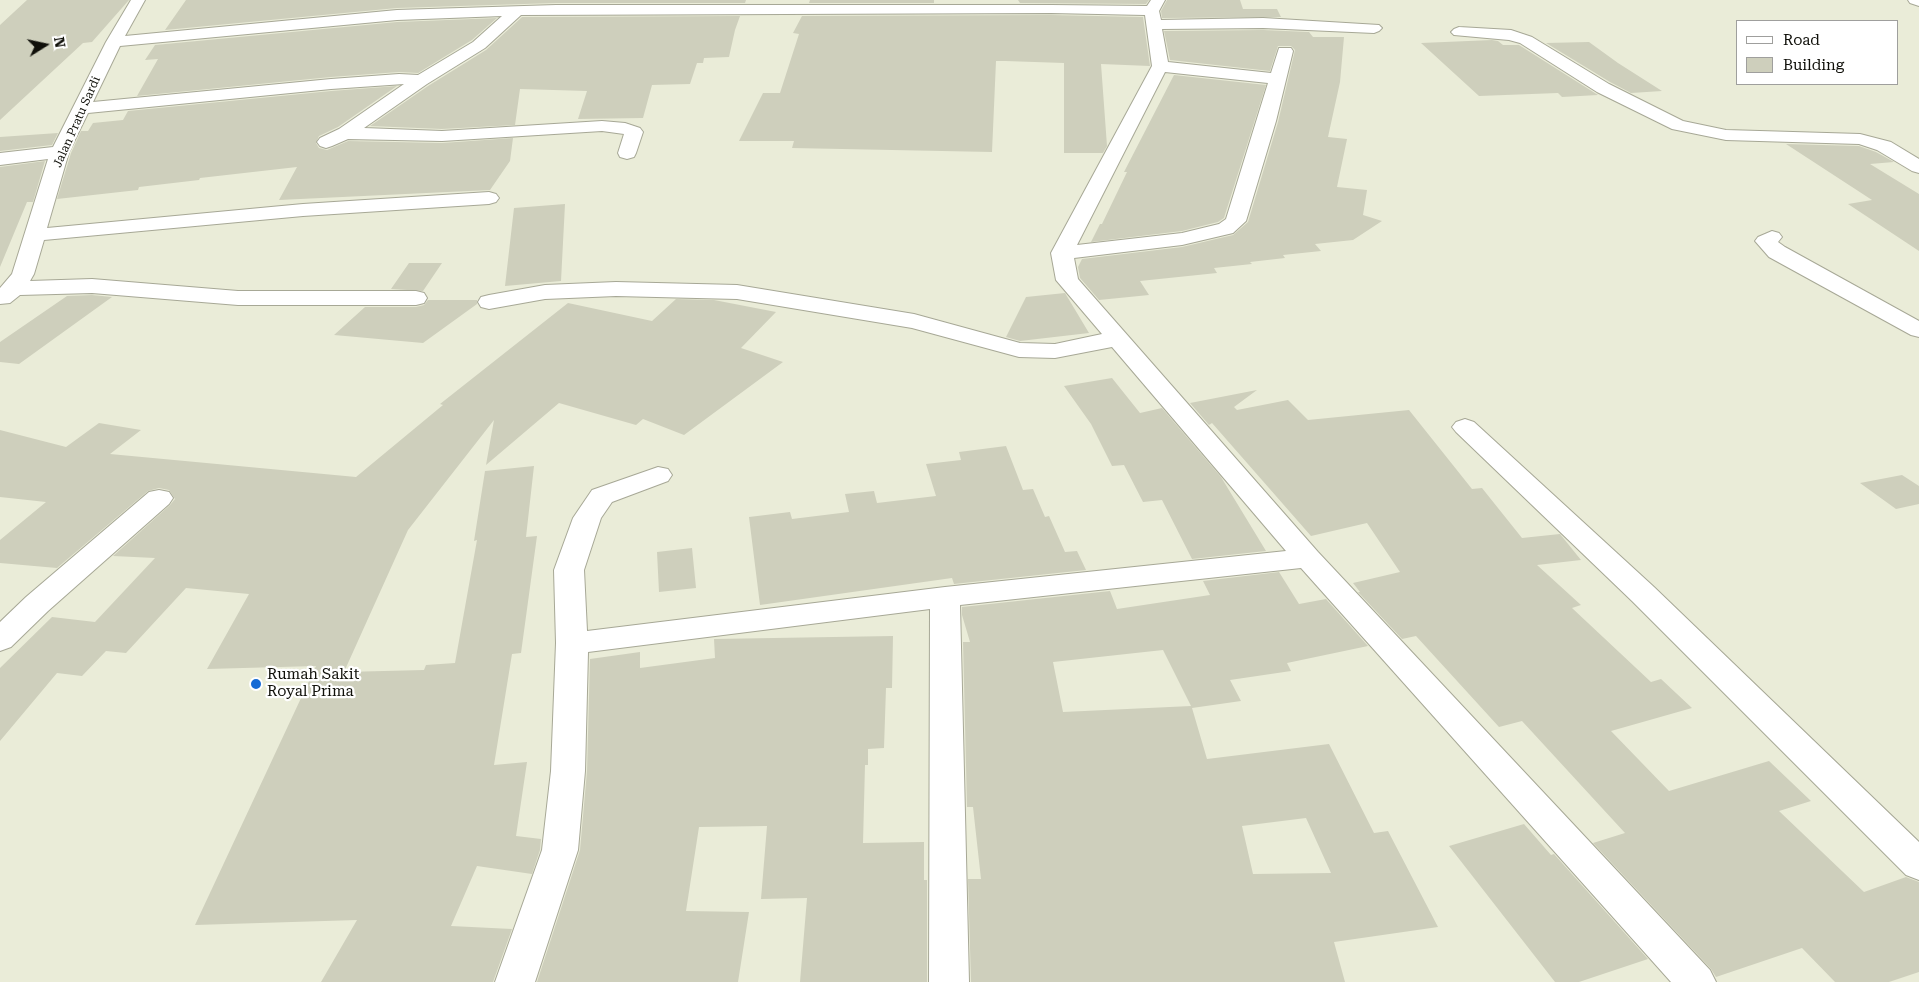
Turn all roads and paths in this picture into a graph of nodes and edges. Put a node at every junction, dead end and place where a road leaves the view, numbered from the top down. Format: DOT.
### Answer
graph roads {
  1 [pos="138,0"];
  2 [pos="1915,0"];
  3 [pos="1919,2"];
  4 [pos="517,10"];
  5 [pos="1155,12"];
  6 [pos="1374,28"];
  7 [pos="1459,32"];
  8 [pos="114,42"];
  9 [pos="1285,51"];
  10 [pos="1160,66"];
  11 [pos="1278,79"];
  12 [pos="421,80"];
  13 [pos="82,108"];
  14 [pos="345,133"];
  15 [pos="326,142"];
  16 [pos="60,152"];
  17 [pos="627,153"];
  18 [pos="0,159"];
  19 [pos="1919,167"];
  20 [pos="489,198"];
  21 [pos="34,235"];
  22 [pos="1772,237"];
  23 [pos="1062,253"];
  24 [pos="7,294"];
  25 [pos="416,298"];
  26 [pos="489,302"];
  27 [pos="1919,330"];
  28 [pos="1119,338"];
  29 [pos="1465,427"];
  30 [pos="658,475"];
  31 [pos="159,498"];
  32 [pos="1308,558"];
  33 [pos="946,598"];
  34 [pos="0,640"];
  35 [pos="572,643"];
  36 [pos="1919,865"];
  37 [pos="515,982"];
  38 [pos="949,982"];
  39 [pos="1696,982"];
  1 -- 8 [label="street, Jalan Pratu Sardi"];
  2 -- 3 [label="street"];
  4 -- 5 [label="street"];
  4 -- 8 [label="street"];
  4 -- 12 [label="street"];
  5 -- 6 [label="street"];
  5 -- 10 [label="street"];
  7 -- 19 [label="street"];
  8 -- 13 [label="street, Jalan Pratu Sardi"];
  9 -- 11 [label="street"];
  10 -- 11 [label="street"];
  10 -- 23 [label="street"];
  11 -- 23 [label="street"];
  12 -- 13 [label="street"];
  12 -- 14 [label="street"];
  13 -- 16 [label="street, Jalan Pratu Sardi"];
  14 -- 15 [label="street"];
  14 -- 17 [label="street"];
  16 -- 18 [label="street"];
  16 -- 21 [label="street, Jalan Pratu Sardi"];
  20 -- 21 [label="street"];
  21 -- 24 [label="street, Jalan Pratu Sardi"];
  22 -- 27 [label="street"];
  23 -- 28 [label="street"];
  24 -- 25 [label="street"];
  26 -- 28 [label="street"];
  28 -- 32 [label="street"];
  29 -- 36 [label="street"];
  30 -- 35 [label="street"];
  31 -- 34 [label="street"];
  32 -- 33 [label="street"];
  32 -- 39 [label="street"];
  33 -- 35 [label="street"];
  33 -- 38 [label="street"];
  35 -- 37 [label="street"];
}
